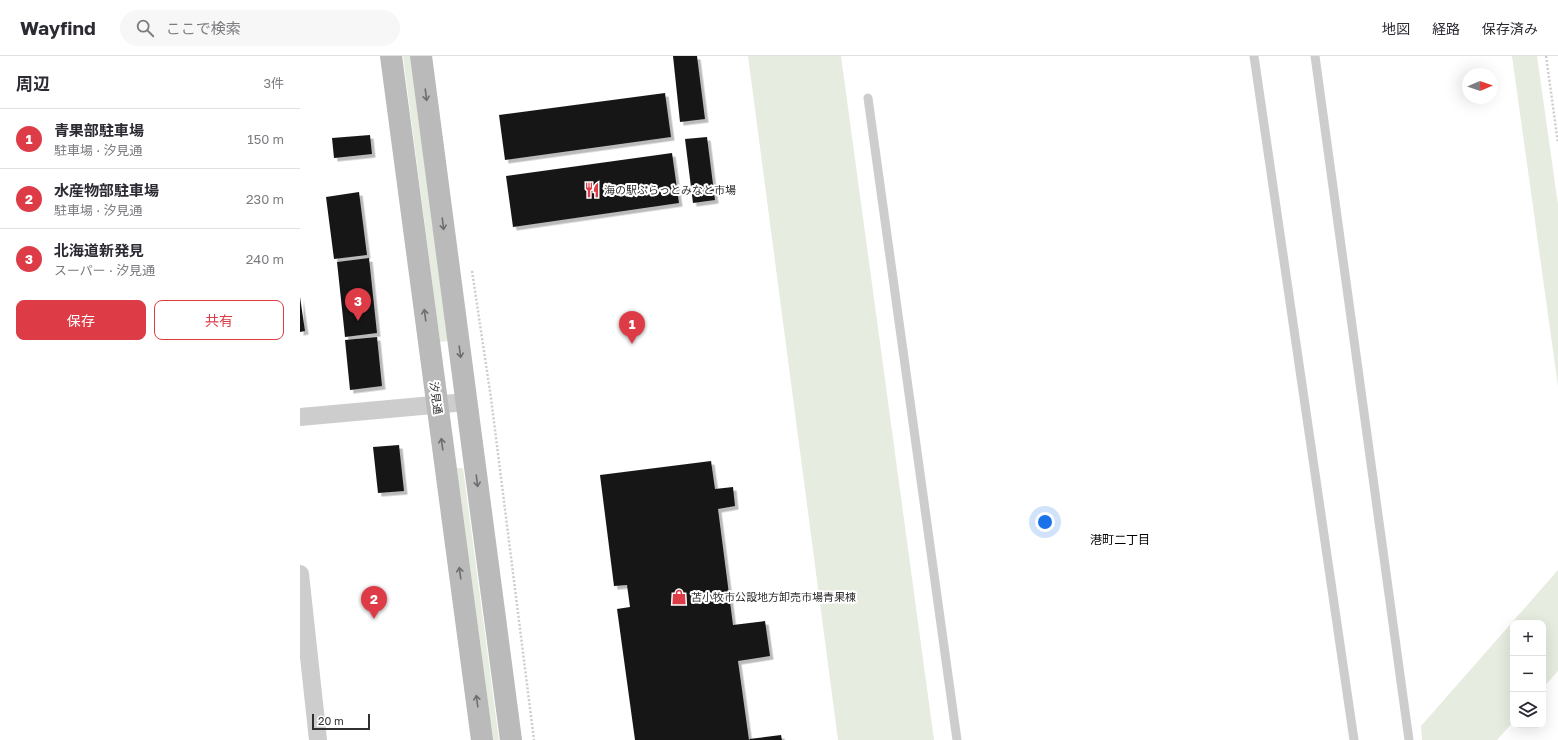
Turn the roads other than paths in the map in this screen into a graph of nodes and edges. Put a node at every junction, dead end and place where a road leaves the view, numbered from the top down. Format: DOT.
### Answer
graph roads {
  1 [pos="391,56"];
  2 [pos="421,56"];
  3 [pos="1254,56"];
  4 [pos="1315,56"];
  5 [pos="868,98"];
  6 [pos="466,402"];
  7 [pos="437,404"];
  8 [pos="300,417"];
  9 [pos="300,574"];
  10 [pos="318,740"];
  11 [pos="482,740"];
  12 [pos="511,740"];
  13 [pos="957,740"];
  14 [pos="1354,740"];
  15 [pos="1409,740"];
  7 -- 1 [label="street, 汐見通, one-way"];
  2 -- 6 [label="street, one-way"];
  3 -- 14 [label="lane"];
  4 -- 15 [label="lane"];
  5 -- 13 [label="lane"];
  6 -- 7 [label="street"];
  6 -- 12 [label="street, one-way"];
  7 -- 8 [label="street"];
  11 -- 7 [label="street, 汐見通, one-way"];
  9 -- 10 [label="street"];
}
